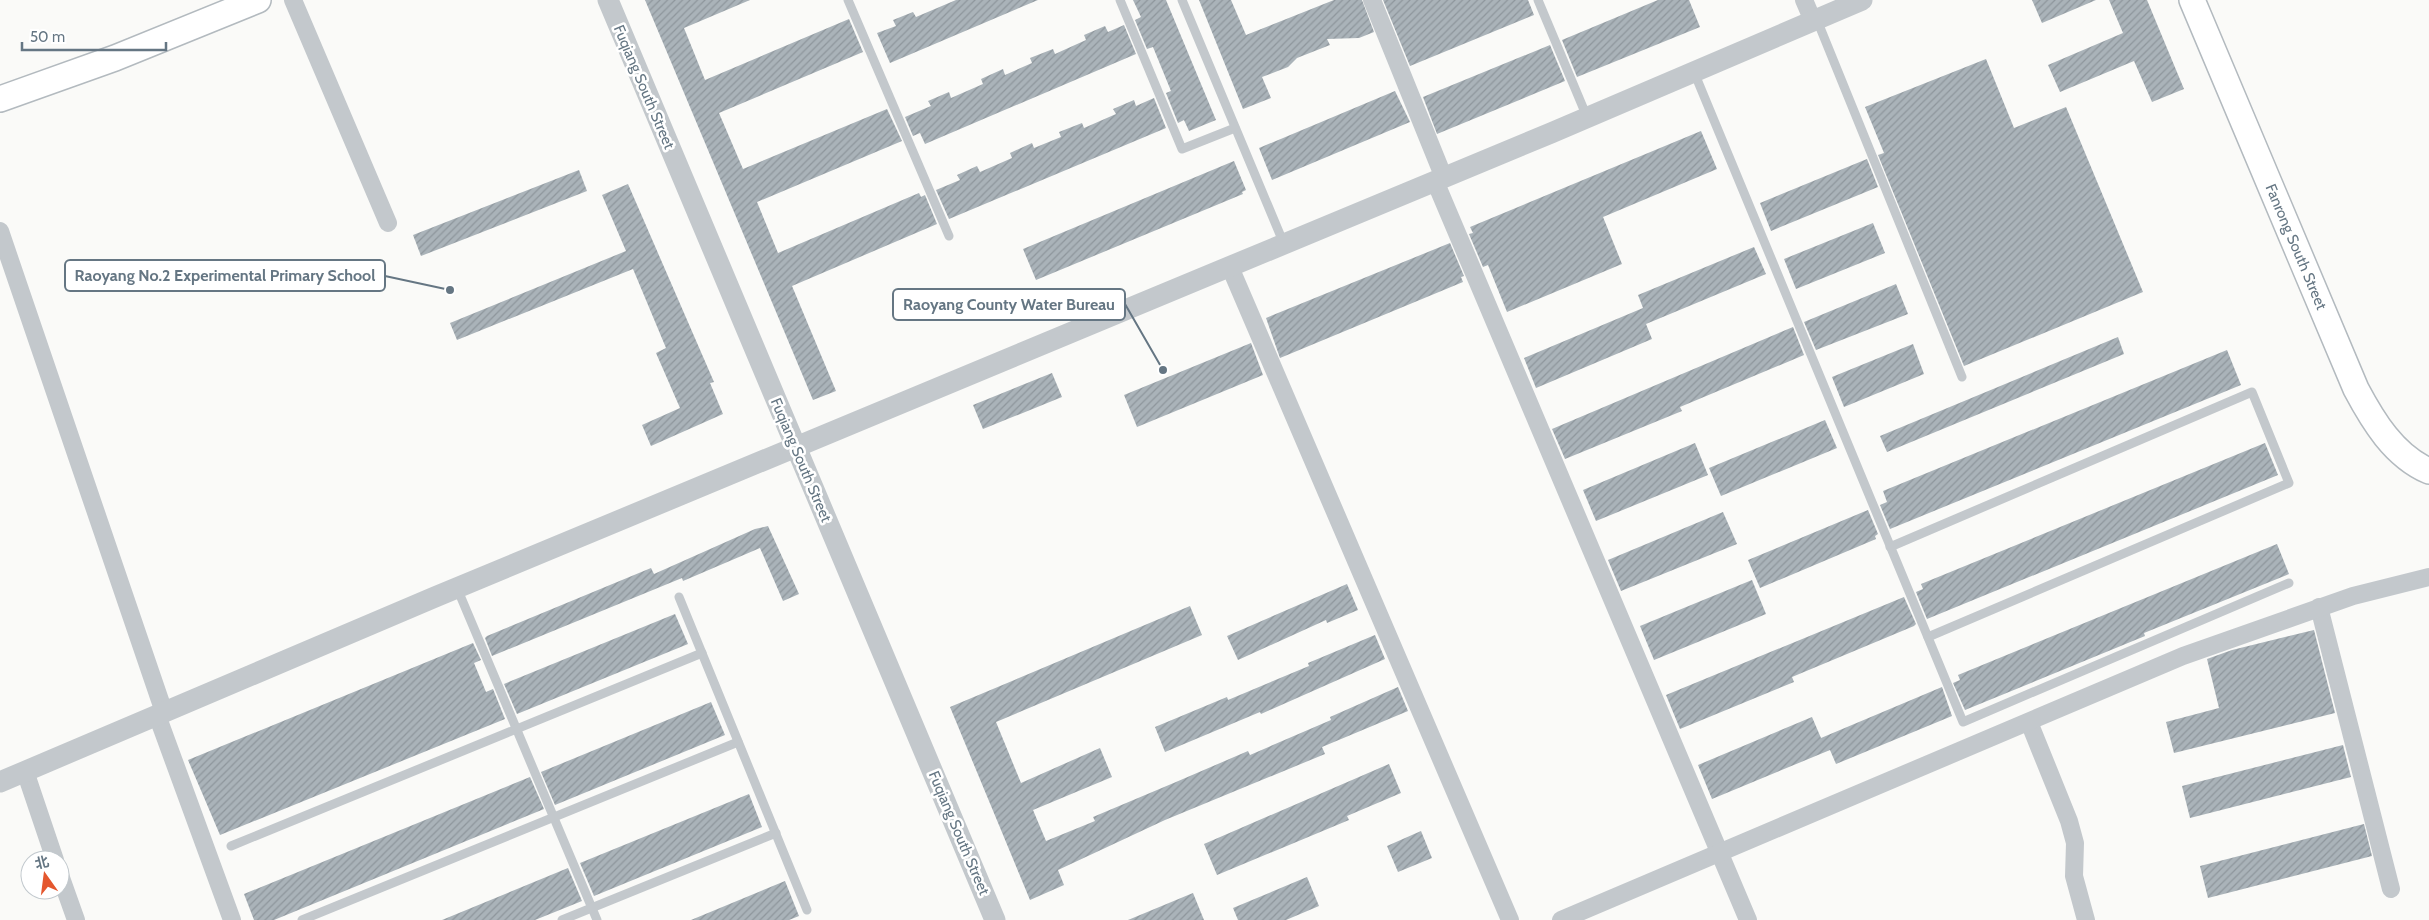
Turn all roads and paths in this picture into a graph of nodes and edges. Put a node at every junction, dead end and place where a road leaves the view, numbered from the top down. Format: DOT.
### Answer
graph roads {
  1 [pos="258,0"];
  2 [pos="293,0"];
  3 [pos="608,0"];
  4 [pos="848,0"];
  5 [pos="1120,0"];
  6 [pos="1182,0"];
  7 [pos="1372,0"];
  8 [pos="1538,0"];
  9 [pos="1804,0"];
  10 [pos="1862,0"];
  11 [pos="2192,0"];
  12 [pos="1815,20"];
  13 [pos="1694,72"];
  14 [pos="0,98"];
  15 [pos="1588,118"];
  16 [pos="1235,128"];
  17 [pos="1439,180"];
  18 [pos="388,223"];
  19 [pos="0,230"];
  20 [pos="949,236"];
  21 [pos="1284,244"];
  22 [pos="1230,267"];
  23 [pos="1962,377"];
  24 [pos="796,447"];
  25 [pos="2429,471"];
  26 [pos="1890,547"];
  27 [pos="2429,577"];
  28 [pos="2289,584"];
  29 [pos="457,588"];
  30 [pos="679,597"];
  31 [pos="2319,607"];
  32 [pos="1928,637"];
  33 [pos="702,653"];
  34 [pos="160,713"];
  35 [pos="2029,722"];
  36 [pos="516,729"];
  37 [pos="738,742"];
  38 [pos="25,771"];
  39 [pos="0,782"];
  40 [pos="554,817"];
  41 [pos="776,833"];
  42 [pos="231,846"];
  43 [pos="52,850"];
  44 [pos="1720,853"];
  45 [pos="2391,890"];
  46 [pos="69,900"];
  47 [pos="592,908"];
  48 [pos="807,910"];
  49 [pos="76,920"];
  50 [pos="232,920"];
  51 [pos="302,920"];
  52 [pos="562,920"];
  53 [pos="597,920"];
  54 [pos="995,920"];
  55 [pos="1510,920"];
  56 [pos="1561,920"];
  57 [pos="1748,920"];
  58 [pos="2086,920"];
  1 -- 14 [label="main road"];
  2 -- 18 [label="street"];
  3 -- 24 [label="street, Fuqiang South Street"];
  4 -- 20 [label="lane"];
  5 -- 16 [label="lane"];
  6 -- 16 [label="lane"];
  7 -- 17 [label="street"];
  8 -- 15 [label="lane"];
  9 -- 12 [label="street"];
  10 -- 12 [label="street"];
  11 -- 25 [label="main road, Fanrong South Street"];
  12 -- 13 [label="street"];
  12 -- 23 [label="lane"];
  13 -- 15 [label="street"];
  13 -- 26 [label="lane"];
  15 -- 17 [label="street"];
  16 -- 21 [label="lane"];
  17 -- 21 [label="street"];
  17 -- 44 [label="street"];
  19 -- 34 [label="street"];
  21 -- 22 [label="street"];
  22 -- 24 [label="street"];
  22 -- 55 [label="street"];
  24 -- 29 [label="street"];
  24 -- 54 [label="street, Fuqiang South Street"];
  26 -- 32 [label="lane"];
  26 -- 32 [label="lane"];
  27 -- 31 [label="street"];
  28 -- 32 [label="lane"];
  29 -- 34 [label="street"];
  29 -- 36 [label="lane"];
  30 -- 33 [label="lane"];
  31 -- 35 [label="street"];
  31 -- 45 [label="street"];
  33 -- 36 [label="lane"];
  33 -- 37 [label="lane"];
  34 -- 38 [label="street"];
  34 -- 50 [label="street"];
  35 -- 44 [label="street"];
  35 -- 58 [label="street"];
  36 -- 40 [label="lane"];
  36 -- 42 [label="lane"];
  37 -- 40 [label="lane"];
  37 -- 41 [label="lane"];
  38 -- 39 [label="street"];
  38 -- 43 [label="street"];
  40 -- 47 [label="lane"];
  40 -- 51 [label="lane"];
  41 -- 47 [label="lane"];
  41 -- 48 [label="lane"];
  44 -- 56 [label="street"];
  44 -- 57 [label="street"];
  46 -- 49 [label="street"];
  47 -- 52 [label="lane"];
  47 -- 53 [label="lane"];
}
